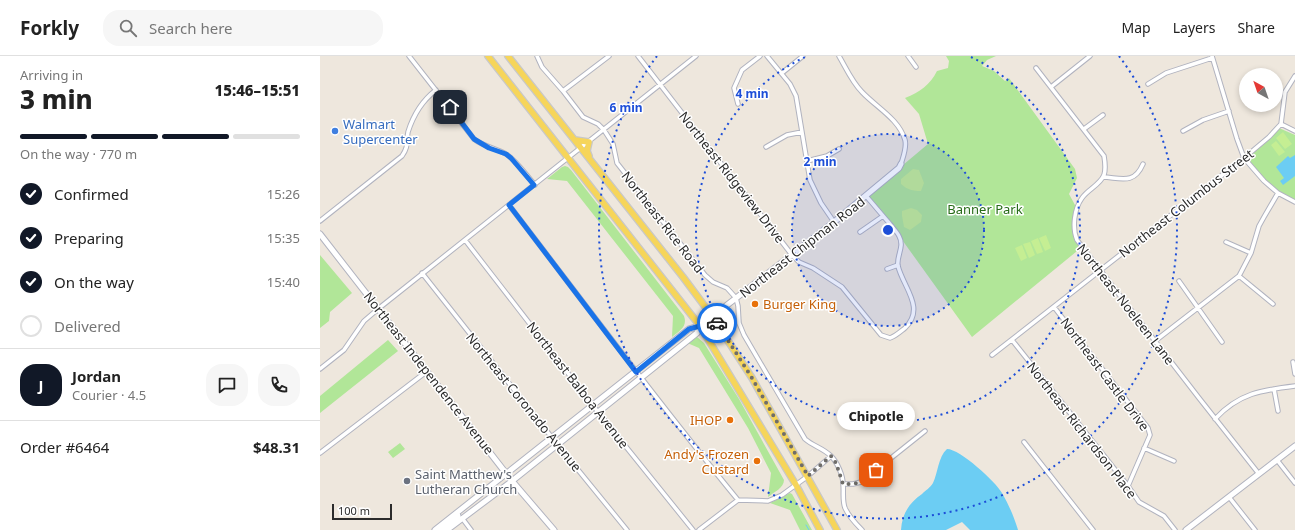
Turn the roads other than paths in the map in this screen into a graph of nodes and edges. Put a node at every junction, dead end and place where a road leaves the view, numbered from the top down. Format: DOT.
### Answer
graph roads {
  1 [pos="409,56"];
  2 [pos="488,56"];
  3 [pos="508,56"];
  4 [pos="537,56"];
  5 [pos="609,56"];
  6 [pos="638,56"];
  7 [pos="696,56"];
  8 [pos="760,56"];
  9 [pos="767,56"];
  10 [pos="803,56"];
  11 [pos="839,56"];
  12 [pos="908,56"];
  13 [pos="1090,56"];
  14 [pos="1212,57"];
  15 [pos="916,67"];
  16 [pos="1036,68"];
  17 [pos="782,73"];
  18 [pos="1295,76"];
  19 [pos="1148,84"];
  20 [pos="660,86"];
  21 [pos="1051,87"];
  22 [pos="436,90"];
  23 [pos="563,91"];
  24 [pos="738,104"];
  25 [pos="1229,111"];
  26 [pos="1103,115"];
  27 [pos="1281,124"];
  28 [pos="1084,129"];
  29 [pos="604,130"];
  30 [pos="1184,131"];
  31 [pos="1295,131"];
  32 [pos="802,132"];
  33 [pos="574,140"];
  34 [pos="590,142"];
  35 [pos="766,147"];
  36 [pos="839,148"];
  37 [pos="581,149"];
  38 [pos="569,158"];
  39 [pos="1244,158"];
  40 [pos="590,160"];
  41 [pos="807,161"];
  42 [pos="901,164"];
  43 [pos="1143,164"];
  44 [pos="1103,177"];
  45 [pos="534,185"];
  46 [pos="1278,193"];
  47 [pos="866,196"];
  48 [pos="1295,202"];
  49 [pos="509,205"];
  50 [pos="883,216"];
  51 [pos="320,221"];
  52 [pos="834,222"];
  53 [pos="860,232"];
  54 [pos="320,234"];
  55 [pos="465,240"];
  56 [pos="1226,242"];
  57 [pos="1251,252"];
  58 [pos="792,255"];
  59 [pos="898,265"];
  60 [pos="888,269"];
  61 [pos="1101,270"];
  62 [pos="422,273"];
  63 [pos="1239,276"];
  64 [pos="1179,281"];
  65 [pos="736,298"];
  66 [pos="1273,304"];
  67 [pos="1054,306"];
  68 [pos="1198,307"];
  69 [pos="378,308"];
  70 [pos="712,316"];
  71 [pos="700,326"];
  72 [pos="1012,340"];
  73 [pos="1155,341"];
  74 [pos="1222,342"];
  75 [pos="662,350"];
  76 [pos="992,355"];
  77 [pos="667,356"];
  78 [pos="1293,362"];
  79 [pos="320,370"];
  80 [pos="426,372"];
  81 [pos="636,372"];
  82 [pos="1295,374"];
  83 [pos="640,377"];
  84 [pos="1295,386"];
  85 [pos="1274,389"];
  86 [pos="593,406"];
  87 [pos="1278,411"];
  88 [pos="598,412"];
  89 [pos="1215,419"];
  90 [pos="925,431"];
  91 [pos="552,438"];
  92 [pos="1024,442"];
  93 [pos="557,444"];
  94 [pos="1295,446"];
  95 [pos="1144,448"];
  96 [pos="320,453"];
  97 [pos="831,456"];
  98 [pos="1277,460"];
  99 [pos="1174,461"];
  100 [pos="506,473"];
  101 [pos="1259,474"];
  102 [pos="808,476"];
  103 [pos="512,481"];
  104 [pos="1295,482"];
  105 [pos="843,484"];
  106 [pos="796,485"];
  107 [pos="1128,486"];
  108 [pos="1229,497"];
  109 [pos="738,500"];
  110 [pos="457,513"];
  111 [pos="462,518"];
  112 [pos="435,530"];
  113 [pos="442,530"];
  114 [pos="447,530"];
  115 [pos="472,530"];
  116 [pos="554,530"];
  117 [pos="627,530"];
  118 [pos="693,530"];
  119 [pos="699,530"];
  120 [pos="820,530"];
  121 [pos="837,530"];
  122 [pos="862,530"];
  123 [pos="1092,530"];
  124 [pos="1175,530"];
  125 [pos="1186,530"];
  126 [pos="1255,530"];
  1 -- 22 [label="street"];
  2 -- 38 [label="main road"];
  3 -- 33 [label="main road"];
  4 -- 23 [label="street, Northeast Rice Road"];
  5 -- 23 [label="street"];
  6 -- 20 [label="street, Northeast Ridgeview Drive"];
  7 -- 20 [label="street"];
  8 -- 24 [label="street"];
  9 -- 17 [label="street"];
  10 -- 17 [label="street"];
  11 -- 42 [label="street"];
  12 -- 15 [label="street"];
  13 -- 21 [label="street"];
  14 -- 19 [label="street"];
  14 -- 25 [label="street"];
  16 -- 21 [label="street"];
  17 -- 32 [label="street"];
  18 -- 27 [label="street"];
  20 -- 29 [label="street"];
  20 -- 58 [label="street, Northeast Ridgeview Drive"];
  21 -- 28 [label="street"];
  22 -- 45 [label="street"];
  22 -- 51 [label="street"];
  23 -- 29 [label="street, Northeast Rice Road"];
  25 -- 30 [label="street"];
  25 -- 39 [label="street"];
  26 -- 28 [label="street"];
  27 -- 31 [label="street"];
  27 -- 39 [label="street, Northeast Columbus Street"];
  28 -- 44 [label="street"];
  29 -- 34 [label="street"];
  29 -- 65 [label="street, Northeast Rice Road"];
  32 -- 35 [label="street"];
  32 -- 41 [label="street"];
  33 -- 34 [label="main road"];
  33 -- 37 [label="main road"];
  34 -- 37 [label="street"];
  34 -- 40 [label="main road"];
  36 -- 41 [label="street"];
  37 -- 38 [label="street"];
  37 -- 40 [label="main road"];
  38 -- 45 [label="street"];
  38 -- 71 [label="main road"];
  39 -- 46 [label="street"];
  39 -- 61 [label="street, Northeast Columbus Street"];
  40 -- 70 [label="main road"];
  41 -- 52 [label="street"];
  42 -- 47 [label="main road, Northeast Chipman Road"];
  43 -- 44 [label="street"];
  44 -- 61 [label="street, Northeast Noeleen Lane"];
  45 -- 49 [label="street"];
  46 -- 48 [label="street"];
  46 -- 57 [label="street"];
  47 -- 50 [label="street"];
  47 -- 52 [label="main road, Northeast Chipman Road"];
  49 -- 55 [label="street"];
  49 -- 81 [label="street"];
  50 -- 53 [label="street"];
  50 -- 59 [label="street"];
  52 -- 58 [label="main road, Northeast Chipman Road"];
  54 -- 69 [label="main road, Northeast Independence Avenue"];
  55 -- 62 [label="street"];
  55 -- 86 [label="street, Northeast Balboa Avenue"];
  56 -- 57 [label="street"];
  57 -- 63 [label="street"];
  58 -- 59 [label="street, Northeast Ridgeview Drive"];
  58 -- 65 [label="main road, Northeast Chipman Road"];
  59 -- 60 [label="street"];
  61 -- 67 [label="street, Northeast Columbus Street"];
  61 -- 73 [label="street, Northeast Noeleen Lane"];
  62 -- 69 [label="street"];
  62 -- 91 [label="street, Northeast Coronado Avenue"];
  63 -- 66 [label="street"];
  63 -- 68 [label="street"];
  64 -- 68 [label="street"];
  65 -- 70 [label="main road, Northeast Chipman Road"];
  65 -- 97 [label="street"];
  67 -- 72 [label="street, Northeast Columbus Street"];
  67 -- 95 [label="street, Northeast Castle Drive"];
  68 -- 73 [label="street"];
  68 -- 74 [label="street"];
  69 -- 79 [label="street"];
  69 -- 80 [label="main road, Northeast Independence Avenue"];
  70 -- 71 [label="main road, Northeast Chipman Road"];
  70 -- 102 [label="main road"];
  71 -- 75 [label="main road, Northeast Chipman Road"];
  71 -- 77 [label="main road, Northeast Chipman Road"];
  71 -- 106 [label="main road"];
  72 -- 76 [label="street, Northeast Columbus Street"];
  72 -- 107 [label="street, Northeast Richardson Place"];
  73 -- 89 [label="street, Northeast Noeleen Lane"];
  75 -- 77 [label="main road"];
  75 -- 81 [label="main road, Northeast Chipman Road"];
  77 -- 83 [label="main road, Northeast Chipman Road"];
  78 -- 82 [label="street"];
  80 -- 96 [label="street"];
  80 -- 100 [label="main road, Northeast Independence Avenue"];
  81 -- 83 [label="street"];
  81 -- 86 [label="main road, Northeast Chipman Road"];
  83 -- 88 [label="main road, Northeast Chipman Road"];
  83 -- 109 [label="street"];
  84 -- 85 [label="street"];
  85 -- 87 [label="street"];
  85 -- 89 [label="street"];
  86 -- 88 [label="street, Northeast Balboa Avenue"];
  86 -- 91 [label="main road, Northeast Chipman Road"];
  88 -- 93 [label="main road, Northeast Chipman Road"];
  88 -- 118 [label="street, Northeast Balboa Avenue"];
  89 -- 101 [label="street, Northeast Noeleen Lane"];
  90 -- 105 [label="street"];
  91 -- 93 [label="street, Northeast Coronado Avenue"];
  91 -- 100 [label="main road, Northeast Chipman Road"];
  92 -- 123 [label="street"];
  93 -- 103 [label="main road, Northeast Chipman Road"];
  93 -- 117 [label="street, Northeast Coronado Avenue"];
  94 -- 98 [label="main road"];
  95 -- 99 [label="street"];
  95 -- 107 [label="street, Northeast Castle Drive"];
  97 -- 102 [label="street"];
  97 -- 105 [label="street"];
  98 -- 101 [label="main road"];
  98 -- 104 [label="street"];
  100 -- 103 [label="main road, Northeast Independence Avenue"];
  100 -- 110 [label="main road, Northeast Chipman Road"];
  101 -- 108 [label="main road"];
  102 -- 106 [label="street"];
  102 -- 121 [label="main road"];
  103 -- 111 [label="main road, Northeast Chipman Road"];
  103 -- 116 [label="main road, Northeast Independence Avenue"];
  105 -- 122 [label="street"];
  106 -- 109 [label="street"];
  106 -- 120 [label="main road"];
  107 -- 124 [label="street, Northeast Richardson Place"];
  108 -- 125 [label="main road"];
  108 -- 126 [label="street"];
  109 -- 119 [label="street"];
  110 -- 112 [label="main road, Northeast Chipman Road"];
  110 -- 113 [label="main road"];
  111 -- 114 [label="main road, Northeast Chipman Road"];
  111 -- 115 [label="street"];
}
